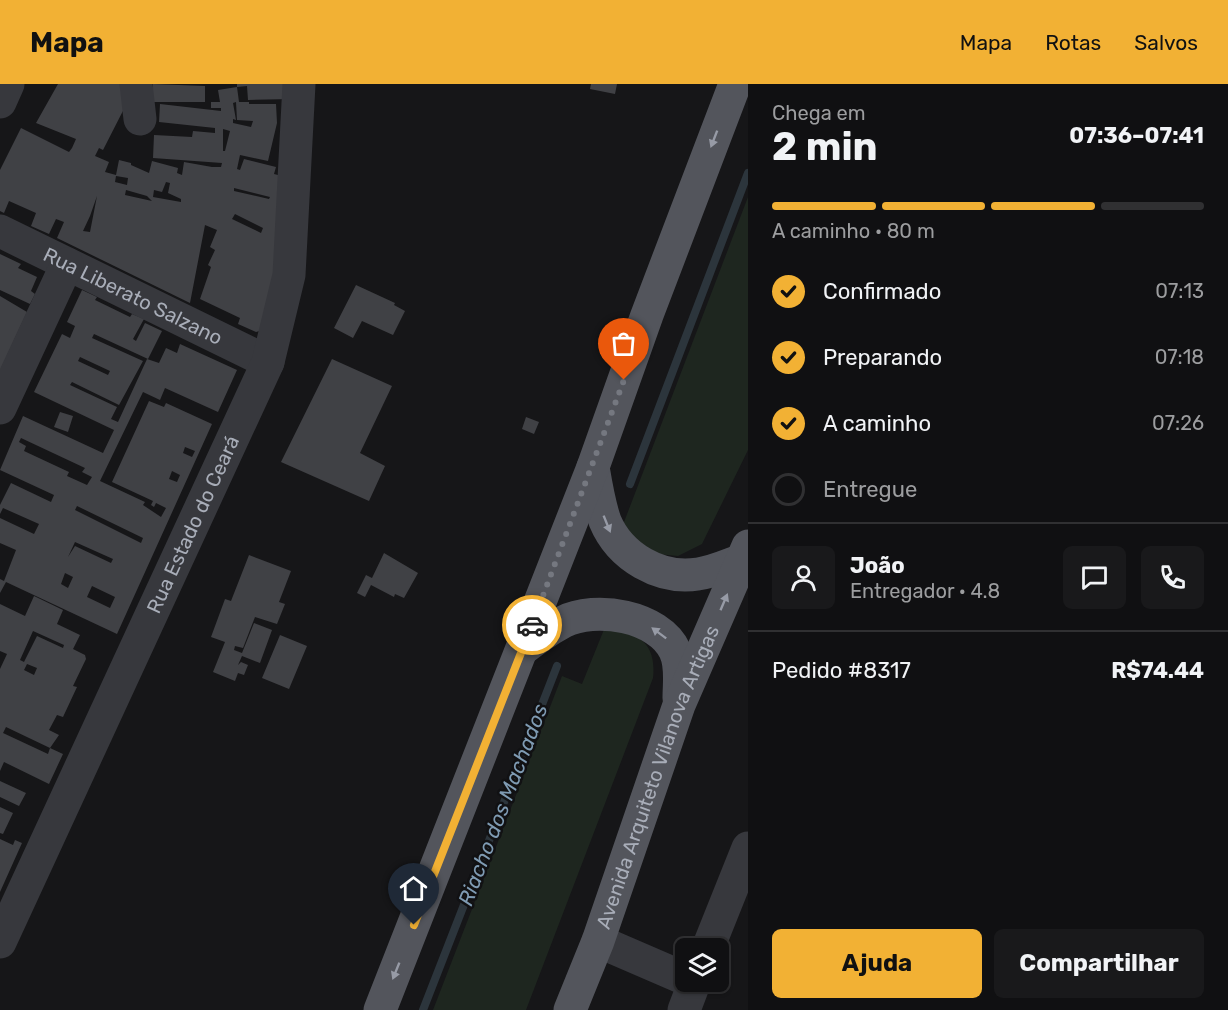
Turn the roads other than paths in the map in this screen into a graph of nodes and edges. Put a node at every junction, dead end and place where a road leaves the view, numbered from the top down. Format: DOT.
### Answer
graph roads {
  1 [pos="8,84"];
  2 [pos="135,84"];
  3 [pos="299,84"];
  4 [pos="735,84"];
  5 [pos="0,102"];
  6 [pos="140,118"];
  7 [pos="0,231"];
  8 [pos="67,264"];
  9 [pos="268,362"];
  10 [pos="0,408"];
  11 [pos="593,467"];
  12 [pos="746,556"];
  13 [pos="524,648"];
  14 [pos="679,705"];
  15 [pos="748,848"];
  16 [pos="712,938"];
  17 [pos="598,941"];
  18 [pos="0,942"];
  19 [pos="675,980"];
  20 [pos="380,1010"];
  21 [pos="570,1010"];
  1 -- 5 [label="street"];
  2 -- 6 [label="street"];
  3 -- 9 [label="street, Rua Estado do Ceará"];
  4 -- 11 [label="main road, one-way"];
  7 -- 8 [label="street, Rua Liberato Salzano"];
  8 -- 9 [label="street, Rua Liberato Salzano"];
  8 -- 10 [label="street"];
  9 -- 18 [label="street, Rua Estado do Ceará"];
  11 -- 12 [label="main road, one-way"];
  11 -- 13 [label="main road"];
  14 -- 12 [label="main road, Avenida Arquiteto Vilanova Artigas, one-way"];
  14 -- 13 [label="main road, one-way"];
  13 -- 20 [label="main road, one-way"];
  14 -- 17 [label="main road, Avenida Arquiteto Vilanova Artigas"];
  15 -- 16 [label="street"];
  17 -- 19 [label="street"];
  17 -- 21 [label="main road, Avenida Arquiteto Vilanova Artigas"];
}
